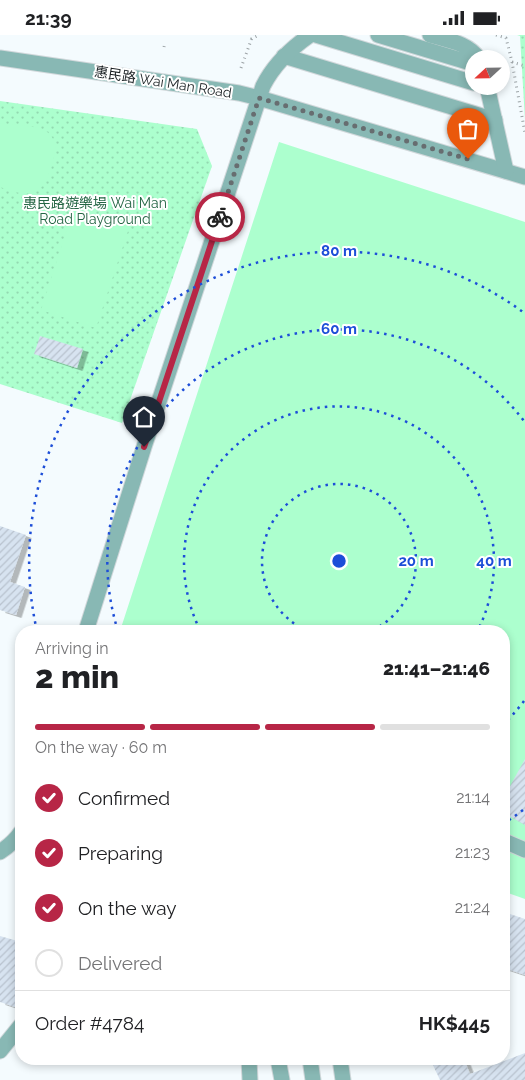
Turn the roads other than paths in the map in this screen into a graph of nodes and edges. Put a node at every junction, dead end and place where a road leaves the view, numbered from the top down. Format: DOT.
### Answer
graph roads {
  1 [pos="310,35"];
  2 [pos="316,35"];
  3 [pos="378,35"];
  4 [pos="430,35"];
  5 [pos="471,50"];
  6 [pos="284,55"];
  7 [pos="0,58"];
  8 [pos="465,61"];
  9 [pos="465,81"];
  10 [pos="486,95"];
  11 [pos="259,98"];
  12 [pos="495,120"];
  13 [pos="506,171"];
  14 [pos="525,177"];
  15 [pos="88,625"];
  16 [pos="15,841"];
  17 [pos="510,844"];
  18 [pos="525,850"];
  19 [pos="0,852"];
  20 [pos="15,1032"];
  21 [pos="0,1051"];
  22 [pos="249,1065"];
  23 [pos="279,1065"];
  24 [pos="311,1065"];
  25 [pos="341,1065"];
  26 [pos="250,1080"];
  27 [pos="282,1080"];
  28 [pos="313,1080"];
  29 [pos="343,1080"];
  1 -- 6 [label="street"];
  2 -- 9 [label="street"];
  3 -- 8 [label="street"];
  4 -- 5 [label="street"];
  6 -- 11 [label="street"];
  6 -- 12 [label="street"];
  7 -- 11 [label="street, 惠民路 Wai Man Road"];
  10 -- 12 [label="street"];
  11 -- 13 [label="street, 惠民路 Wai Man Road"];
  11 -- 15 [label="street"];
  12 -- 13 [label="street"];
  13 -- 14 [label="street, 惠民路 Wai Man Road"];
  16 -- 19 [label="street"];
  17 -- 18 [label="street"];
  20 -- 21 [label="street"];
  22 -- 26 [label="street"];
  23 -- 27 [label="street"];
  24 -- 28 [label="street"];
  25 -- 29 [label="street"];
}
